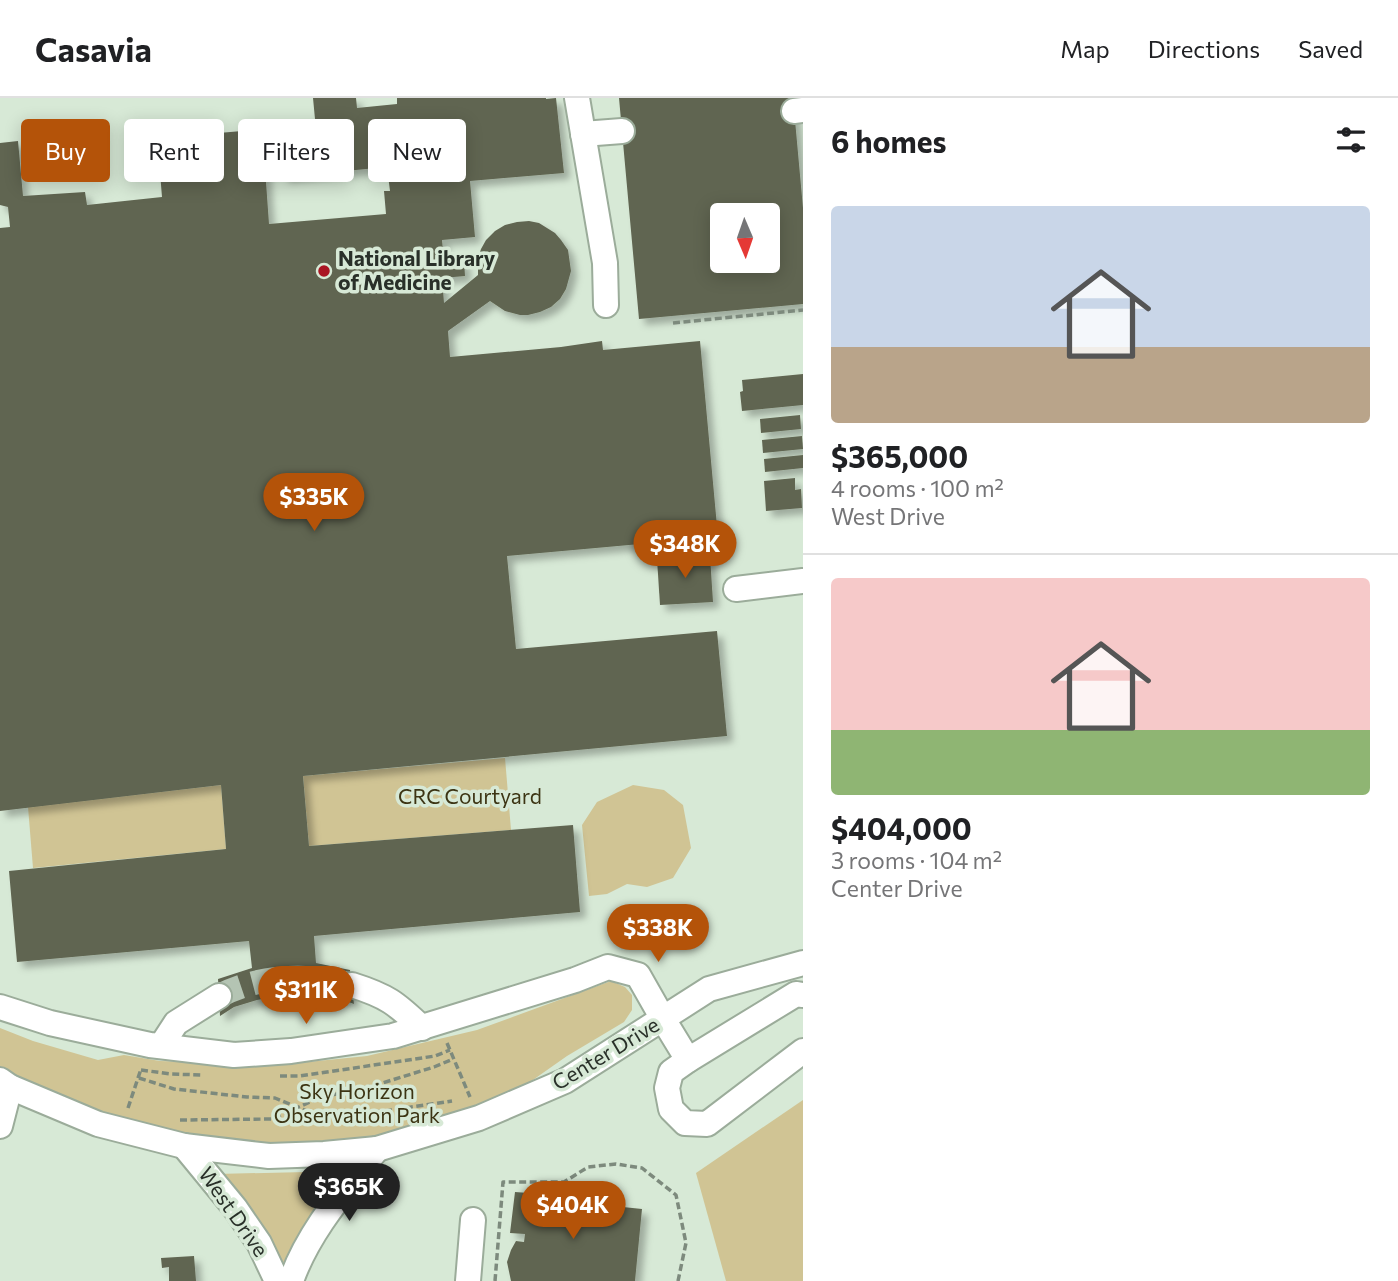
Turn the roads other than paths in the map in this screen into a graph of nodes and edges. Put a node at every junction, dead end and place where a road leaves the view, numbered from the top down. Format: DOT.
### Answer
graph roads {
  1 [pos="584,99"];
  2 [pos="622,131"];
  3 [pos="583,134"];
  4 [pos="606,305"];
  5 [pos="803,581"];
  6 [pos="736,589"];
  7 [pos="803,963"];
  8 [pos="352,985"];
  9 [pos="803,995"];
  10 [pos="219,996"];
  11 [pos="0,1007"];
  12 [pos="663,1019"];
  13 [pos="433,1033"];
  14 [pos="161,1046"];
  15 [pos="803,1051"];
  16 [pos="688,1060"];
  17 [pos="5,1084"];
  18 [pos="0,1126"];
  19 [pos="184,1146"];
  20 [pos="377,1149"];
  21 [pos="473,1220"];
  22 [pos="277,1281"];
  23 [pos="291,1281"];
  24 [pos="468,1281"];
  1 -- 3 [label="street"];
  2 -- 3 [label="street"];
  3 -- 4 [label="street"];
  5 -- 6 [label="street"];
  7 -- 12 [label="street, Center Drive"];
  8 -- 13 [label="street"];
  9 -- 16 [label="street"];
  10 -- 14 [label="street"];
  11 -- 14 [label="street"];
  12 -- 13 [label="street"];
  12 -- 16 [label="street"];
  12 -- 20 [label="street, Center Drive"];
  13 -- 14 [label="street"];
  15 -- 16 [label="street"];
  17 -- 18 [label="street"];
  17 -- 19 [label="street, Center Drive"];
  19 -- 20 [label="street, Center Drive"];
  19 -- 22 [label="street, West Drive"];
  20 -- 23 [label="street, West Drive"];
  21 -- 24 [label="street"];
}
